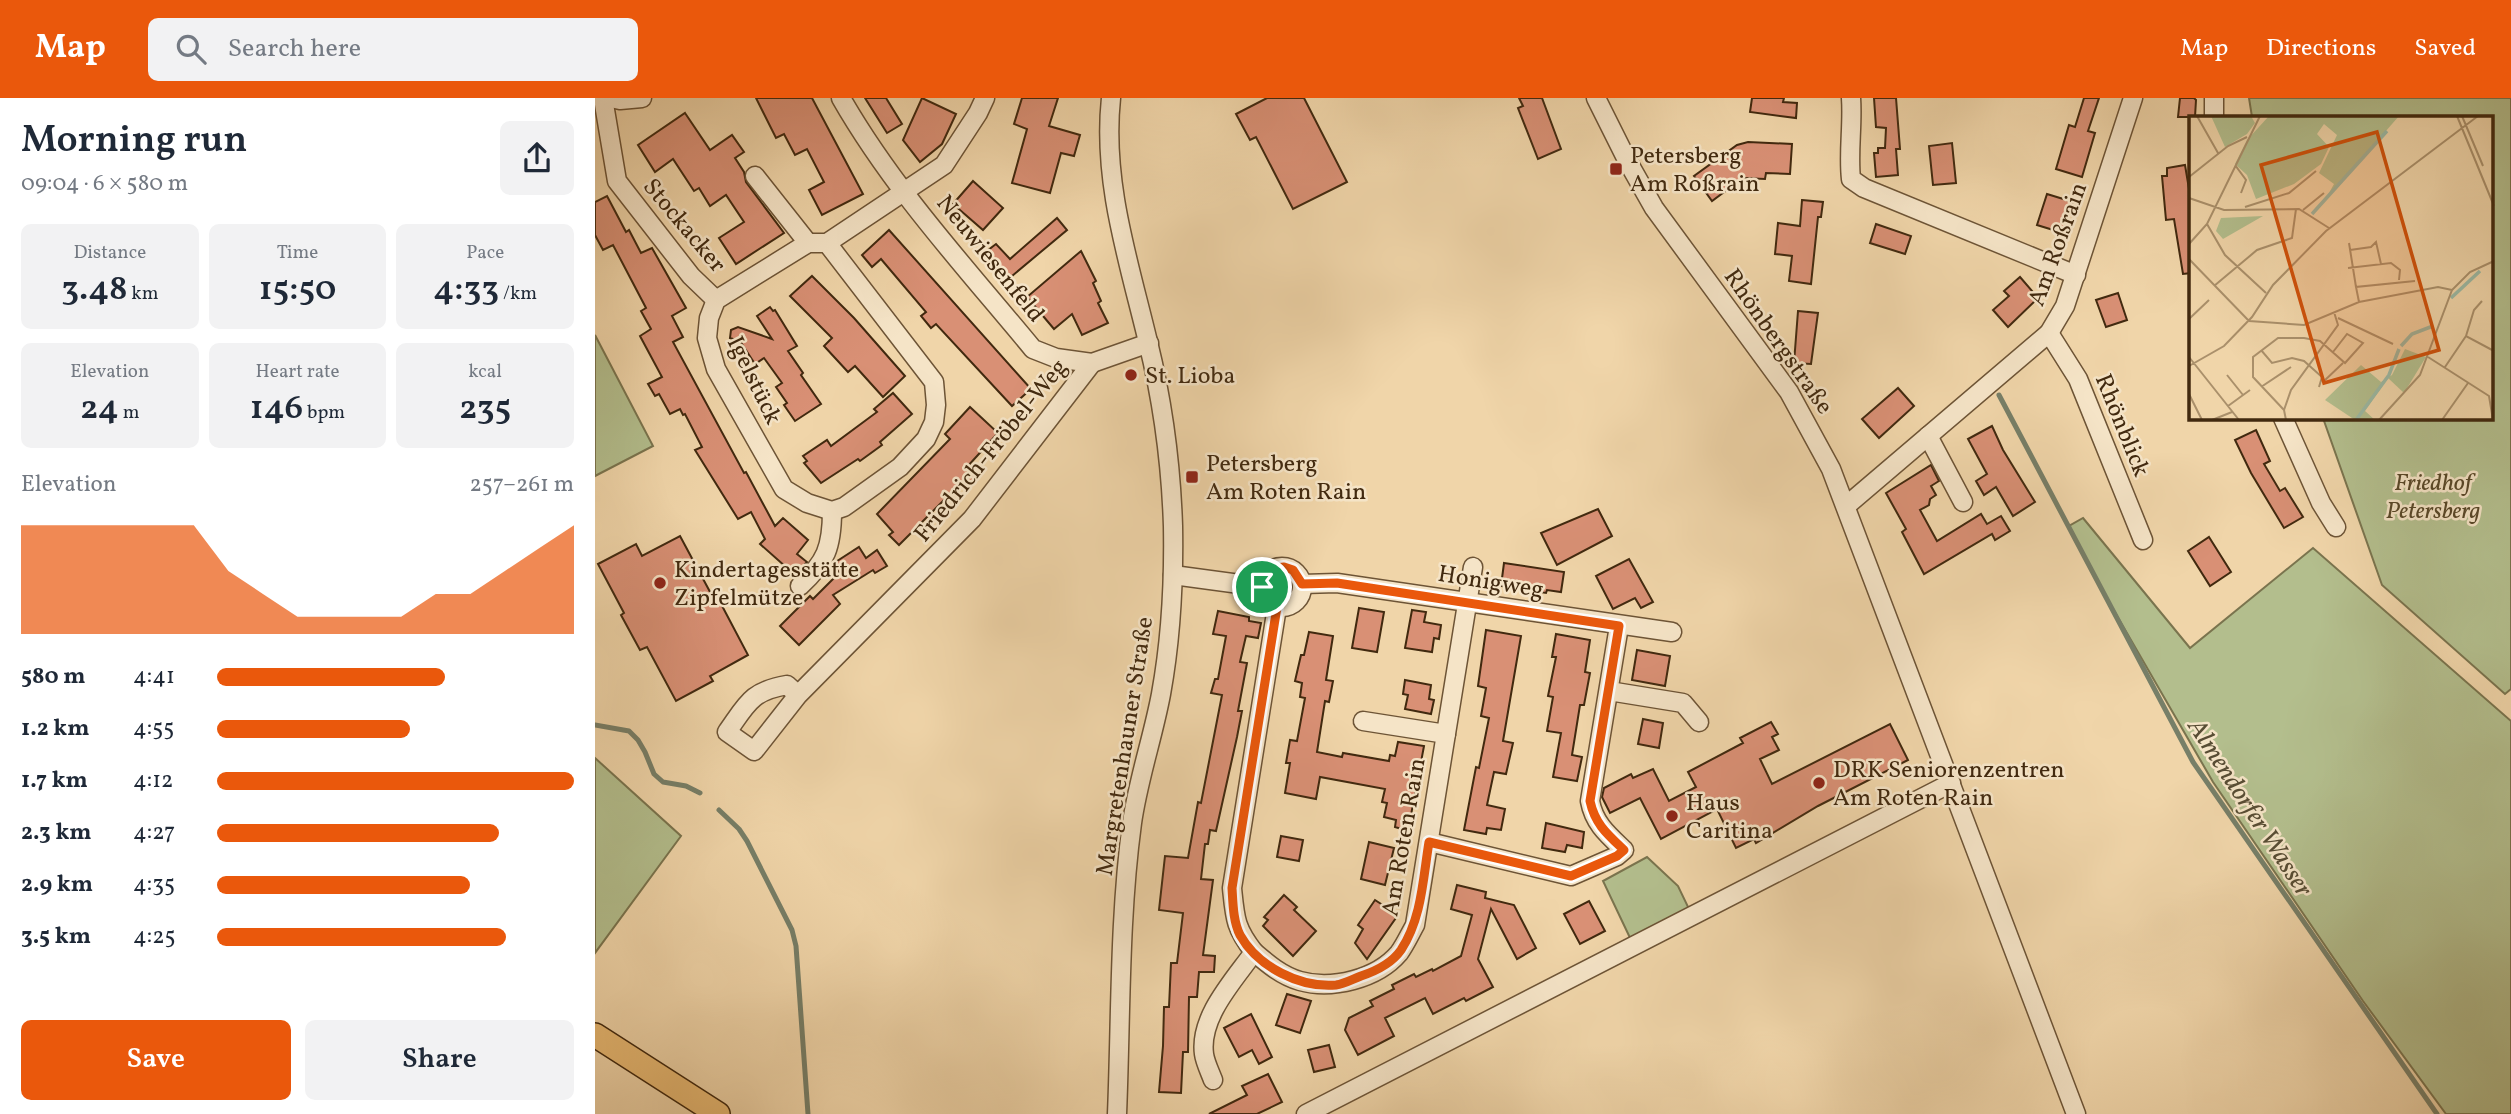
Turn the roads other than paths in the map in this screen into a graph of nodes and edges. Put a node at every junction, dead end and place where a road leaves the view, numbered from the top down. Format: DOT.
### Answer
graph roads {
  1 [pos="603,98"];
  2 [pos="611,98"];
  3 [pos="642,98"];
  4 [pos="841,98"];
  5 [pos="985,98"];
  6 [pos="1111,98"];
  7 [pos="1596,98"];
  8 [pos="1851,98"];
  9 [pos="2133,98"];
  10 [pos="2214,98"];
  11 [pos="2214,116"];
  12 [pos="755,176"];
  13 [pos="906,192"];
  14 [pos="808,243"];
  15 [pos="827,243"];
  16 [pos="2075,275"];
  17 [pos="716,300"];
  18 [pos="2049,333"];
  19 [pos="1149,343"];
  20 [pos="1092,363"];
  21 [pos="2284,420"];
  22 [pos="1928,436"];
  23 [pos="1963,502"];
  24 [pos="1846,506"];
  25 [pos="832,512"];
  26 [pos="2336,527"];
  27 [pos="2143,540"];
  28 [pos="1472,567"];
  29 [pos="1173,575"];
  30 [pos="1302,584"];
  31 [pos="800,586"];
  32 [pos="1262,587"];
  33 [pos="1468,602"];
  34 [pos="1277,607"];
  35 [pos="1619,626"];
  36 [pos="1672,632"];
  37 [pos="792,690"];
  38 [pos="1609,691"];
  39 [pos="1363,722"];
  40 [pos="1699,722"];
  41 [pos="1446,734"];
  42 [pos="1951,783"];
  43 [pos="1429,842"];
  44 [pos="1254,952"];
  45 [pos="595,1035"];
  46 [pos="1213,1080"];
  47 [pos="718,1114"];
  48 [pos="1117,1114"];
  49 [pos="1306,1114"];
  50 [pos="2076,1114"];
  1 -- 17 [label="street, Stockacker"];
  2 -- 3 [label="street"];
  4 -- 13 [label="street, Neuwiesenfeld"];
  5 -- 13 [label="street"];
  6 -- 19 [label="street, Margretenhauner Straße"];
  7 -- 24 [label="street, Rhönbergstraße"];
  8 -- 16 [label="street"];
  9 -- 16 [label="street, Am Roßrain"];
  10 -- 11 [label="street"];
  12 -- 14 [label="street"];
  13 -- 15 [label="street"];
  13 -- 20 [label="street, Neuwiesenfeld"];
  14 -- 15 [label="street"];
  14 -- 17 [label="street"];
  15 -- 25 [label="street"];
  16 -- 18 [label="street, Am Roßrain"];
  17 -- 25 [label="street, Igelstück"];
  18 -- 22 [label="street, Am Roßrain"];
  18 -- 27 [label="street, Rhönblick"];
  19 -- 20 [label="street, Neuwiesenfeld"];
  19 -- 29 [label="street, Margretenhauner Straße"];
  20 -- 37 [label="street, Friedrich-Fröbel-Weg"];
  21 -- 26 [label="street"];
  22 -- 23 [label="street"];
  22 -- 24 [label="street, Am Roßrain"];
  24 -- 42 [label="street, Rhönbergstraße"];
  25 -- 31 [label="street"];
  28 -- 33 [label="street, Am Roten Rain"];
  29 -- 32 [label="street"];
  29 -- 48 [label="street, Margretenhauner Straße"];
  30 -- 32 [label="street"];
  30 -- 33 [label="street, Honigweg"];
  30 -- 34 [label="street"];
  32 -- 34 [label="street"];
  33 -- 35 [label="street, Honigweg"];
  33 -- 41 [label="street, Am Roten Rain"];
  34 -- 44 [label="street, Am Roten Rain"];
  35 -- 36 [label="street, Honigweg"];
  35 -- 38 [label="street"];
  37 -- 37 [label="street, Friedrich-Fröbel-Weg"];
  38 -- 40 [label="street"];
  38 -- 43 [label="street"];
  39 -- 41 [label="street, Am Roten Rain"];
  41 -- 43 [label="street, Am Roten Rain"];
  42 -- 49 [label="street"];
  42 -- 50 [label="street, Rhönbergstraße"];
  43 -- 44 [label="street, Am Roten Rain"];
  44 -- 46 [label="street"];
  45 -- 47 [label="main road"];
}
